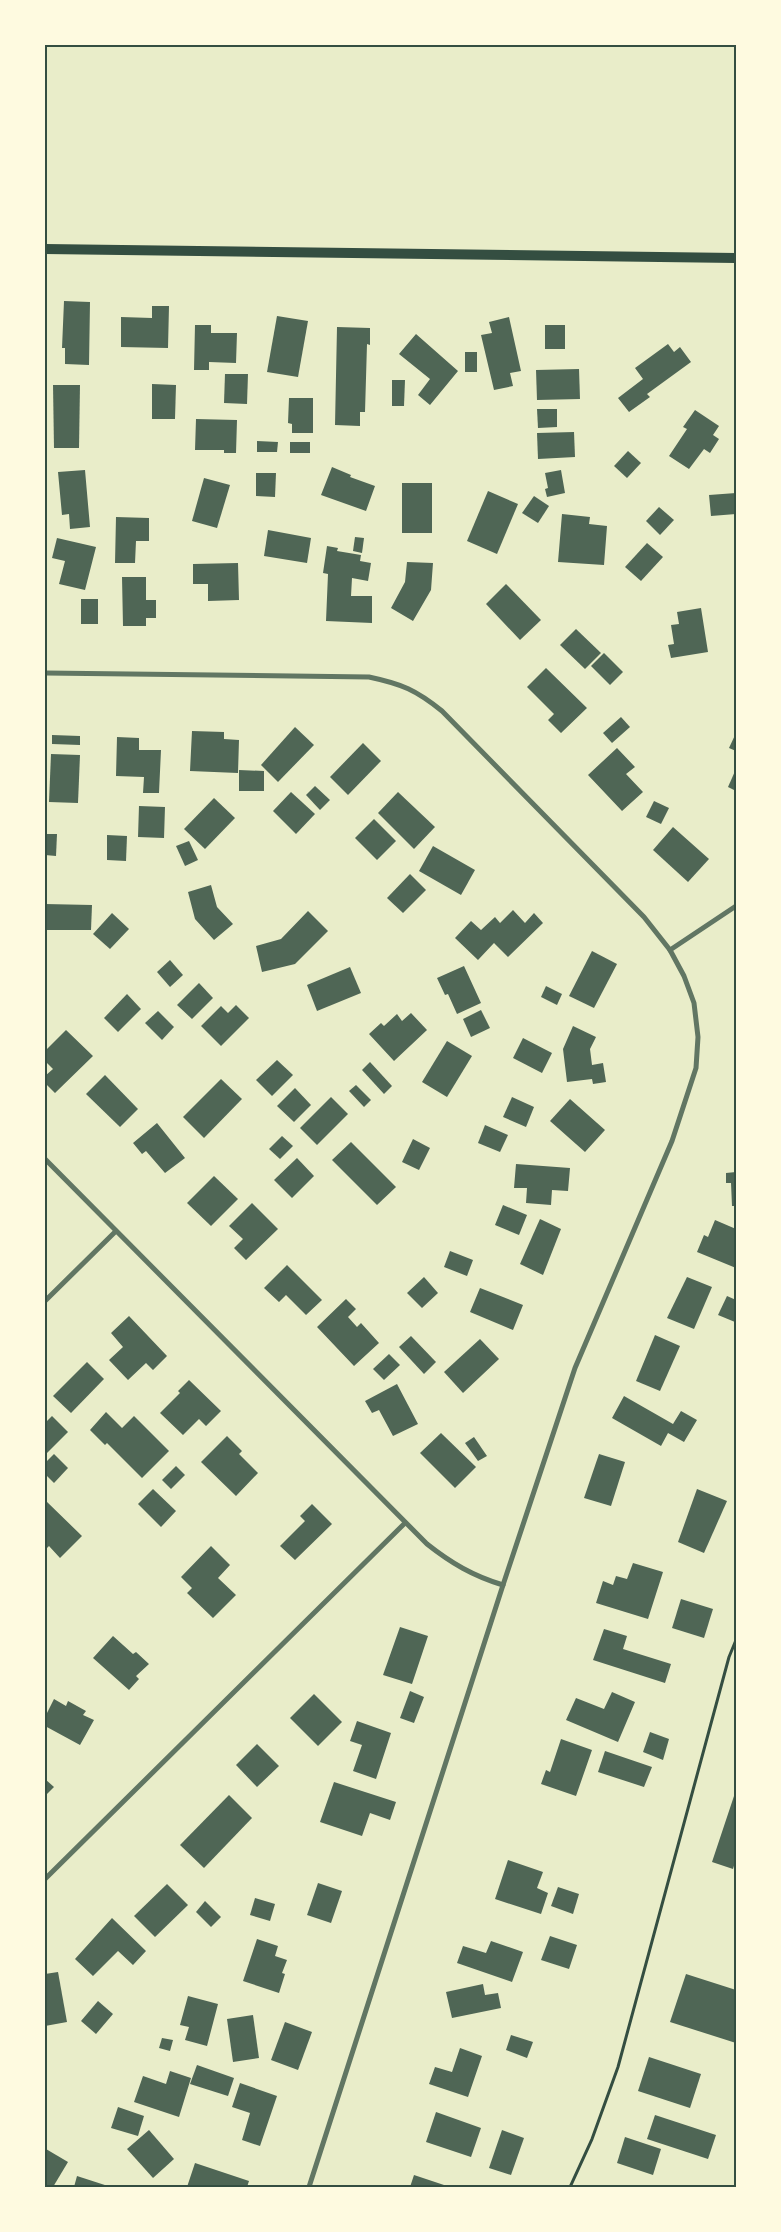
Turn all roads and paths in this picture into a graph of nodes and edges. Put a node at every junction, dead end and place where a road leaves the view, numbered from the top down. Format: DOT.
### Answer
graph roads {
  1 [pos="45,249"];
  2 [pos="736,258"];
  3 [pos="45,673"];
  4 [pos="736,906"];
  5 [pos="670,950"];
  6 [pos="45,1159"];
  7 [pos="116,1231"];
  8 [pos="45,1301"];
  9 [pos="405,1523"];
  10 [pos="502,1585"];
  11 [pos="736,1640"];
  12 [pos="45,1879"];
  13 [pos="309,2187"];
  14 [pos="570,2187"];
  1 -- 2 [label="main road"];
  3 -- 5 [label="street"];
  4 -- 5 [label="street"];
  5 -- 10 [label="street"];
  6 -- 7 [label="street"];
  7 -- 8 [label="street"];
  7 -- 9 [label="street"];
  9 -- 10 [label="street"];
  9 -- 12 [label="street"];
  10 -- 13 [label="street"];
  11 -- 14 [label="path"];
}
